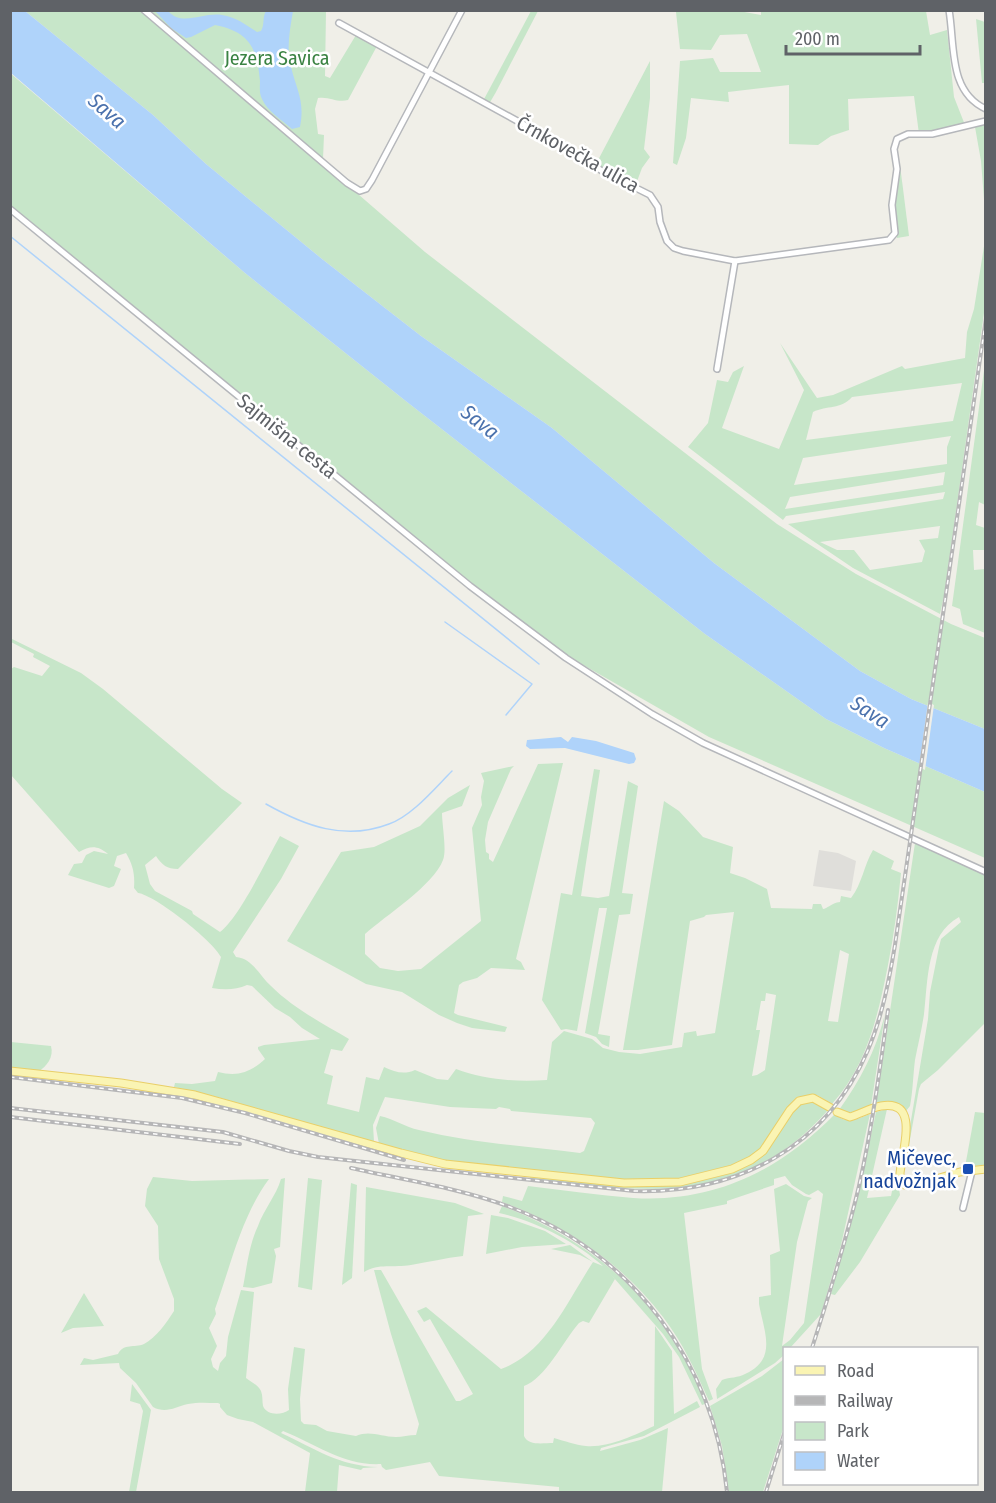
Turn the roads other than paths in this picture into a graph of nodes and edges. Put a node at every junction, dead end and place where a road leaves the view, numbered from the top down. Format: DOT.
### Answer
graph roads {
  1 [pos="144,10"];
  2 [pos="462,10"];
  3 [pos="949,10"];
  4 [pos="339,23"];
  5 [pos="429,74"];
  6 [pos="986,109"];
  7 [pos="986,120"];
  8 [pos="10,209"];
  9 [pos="735,261"];
  10 [pos="717,369"];
  11 [pos="986,872"];
  12 [pos="10,1071"];
  13 [pos="986,1169"];
  14 [pos="972,1171"];
  15 [pos="963,1208"];
  1 -- 5 [label="street"];
  2 -- 5 [label="street"];
  3 -- 6 [label="street"];
  4 -- 5 [label="street, Črnkovečka ulica"];
  5 -- 9 [label="street, Črnkovečka ulica"];
  7 -- 9 [label="street, Črnkovečka ulica"];
  8 -- 11 [label="street, Sajmišna cesta"];
  9 -- 10 [label="street"];
  12 -- 14 [label="main road"];
  13 -- 14 [label="main road"];
  14 -- 15 [label="street"];
}
